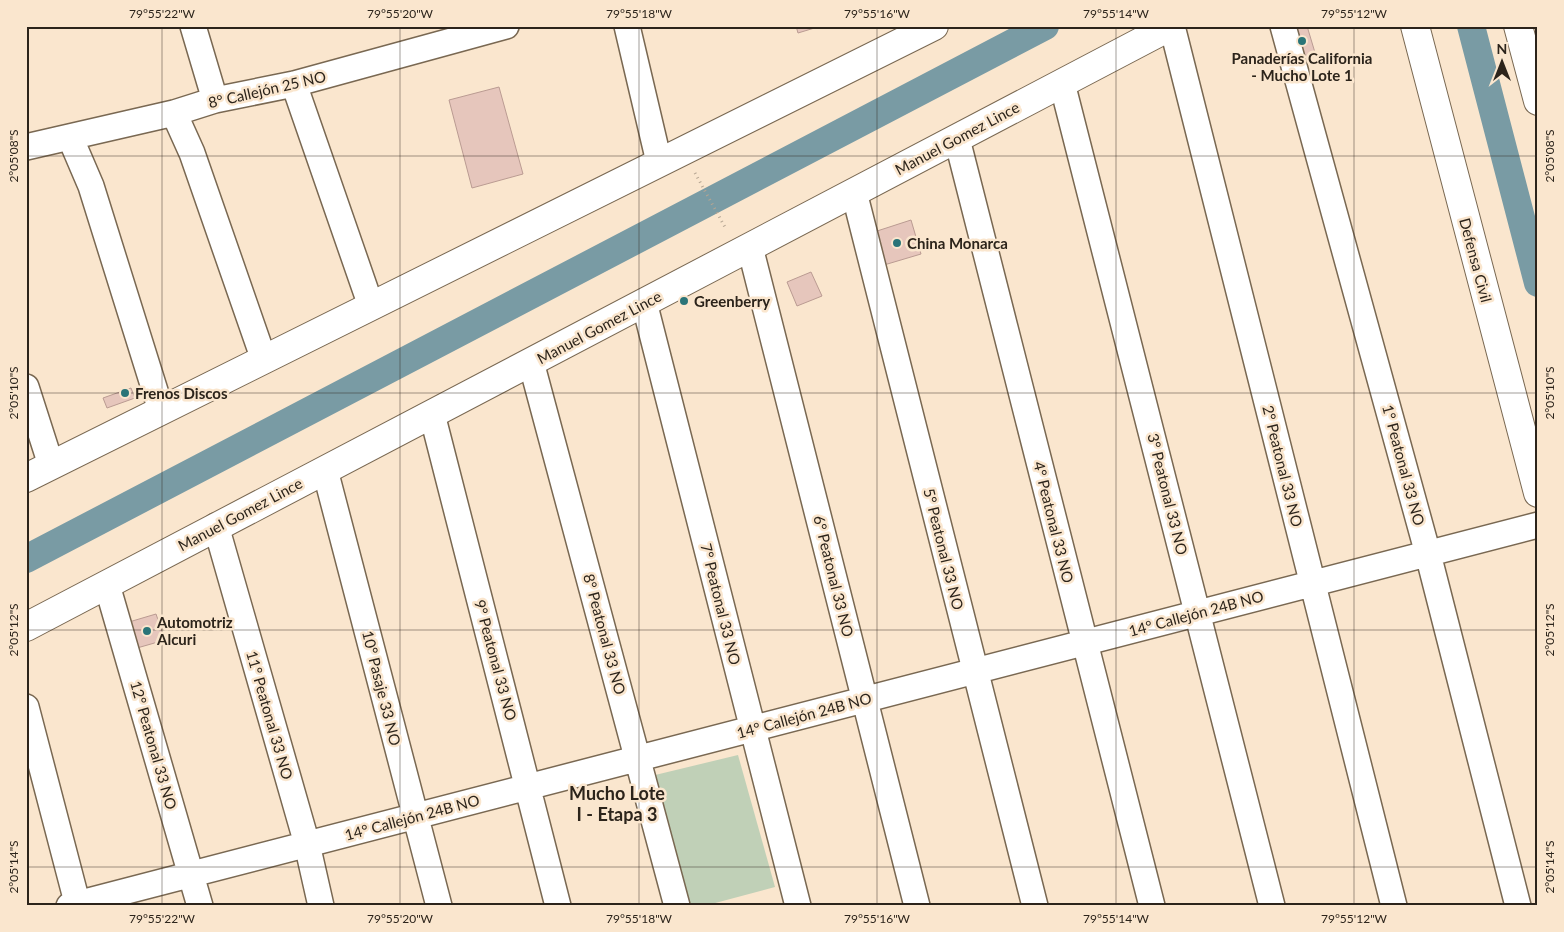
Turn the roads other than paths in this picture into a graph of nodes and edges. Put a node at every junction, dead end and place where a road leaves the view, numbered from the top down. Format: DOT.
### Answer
graph roads {
  1 [pos="193,26"];
  2 [pos="506,26"];
  3 [pos="626,26"];
  4 [pos="934,26"];
  5 [pos="1171,26"];
  6 [pos="1283,26"];
  7 [pos="1415,26"];
  8 [pos="1518,26"];
  9 [pos="1062,83"];
  10 [pos="294,84"];
  11 [pos="215,100"];
  12 [pos="1538,101"];
  13 [pos="174,113"];
  14 [pos="70,137"];
  15 [pos="957,138"];
  16 [pos="26,147"];
  17 [pos="660,162"];
  18 [pos="854,192"];
  19 [pos="750,247"];
  20 [pos="644,302"];
  21 [pos="371,306"];
  22 [pos="264,360"];
  23 [pos="531,362"];
  24 [pos="26,387"];
  25 [pos="161,410"];
  26 [pos="432,414"];
  27 [pos="51,465"];
  28 [pos="325,470"];
  29 [pos="26,478"];
  30 [pos="1538,493"];
  31 [pos="1538,525"];
  32 [pos="216,526"];
  33 [pos="1428,554"];
  34 [pos="1312,583"];
  35 [pos="107,585"];
  36 [pos="1198,613"];
  37 [pos="26,627"];
  38 [pos="1085,642"];
  39 [pos="975,671"];
  40 [pos="865,699"];
  41 [pos="26,707"];
  42 [pos="753,728"];
  43 [pos="638,758"];
  44 [pos="529,786"];
  45 [pos="415,816"];
  46 [pos="307,844"];
  47 [pos="192,874"];
  48 [pos="75,905"];
  49 [pos="200,906"];
  50 [pos="321,906"];
  51 [pos="439,906"];
  52 [pos="558,906"];
  53 [pos="677,906"];
  54 [pos="798,906"];
  55 [pos="917,906"];
  56 [pos="1034,906"];
  57 [pos="1152,906"];
  58 [pos="1272,906"];
  59 [pos="1394,906"];
  60 [pos="1518,906"];
  1 -- 11 [label="street"];
  2 -- 10 [label="street, 8° Callejón 25 NO"];
  3 -- 17 [label="street"];
  4 -- 17 [label="main road"];
  5 -- 9 [label="main road, Manuel Gomez Lince"];
  5 -- 34 [label="street, 2° Peatonal 33 NO"];
  6 -- 33 [label="street, 1° Peatonal 33 NO"];
  7 -- 30 [label="main road, Defensa Civil"];
  8 -- 12 [label="main road"];
  9 -- 15 [label="main road, Manuel Gomez Lince"];
  9 -- 36 [label="street, 3° Peatonal 33 NO"];
  10 -- 11 [label="street, 8° Callejón 25 NO"];
  10 -- 21 [label="street"];
  11 -- 13 [label="street, 8° Callejón 25 NO"];
  13 -- 14 [label="street, 8° Callejón 25 NO"];
  13 -- 22 [label="street"];
  14 -- 16 [label="street, 8° Callejón 25 NO"];
  14 -- 25 [label="street"];
  15 -- 18 [label="main road, Manuel Gomez Lince"];
  15 -- 38 [label="street, 4° Peatonal 33 NO"];
  17 -- 21 [label="main road"];
  18 -- 19 [label="main road, Manuel Gomez Lince"];
  18 -- 39 [label="street, 5° Peatonal 33 NO"];
  19 -- 20 [label="main road, Manuel Gomez Lince"];
  19 -- 40 [label="street, 6° Peatonal 33 NO"];
  20 -- 23 [label="main road, Manuel Gomez Lince"];
  20 -- 42 [label="street, 7° Peatonal 33 NO"];
  21 -- 22 [label="main road"];
  22 -- 25 [label="main road"];
  23 -- 26 [label="main road, Manuel Gomez Lince"];
  23 -- 43 [label="street, 8° Peatonal 33 NO"];
  24 -- 27 [label="street"];
  25 -- 27 [label="main road"];
  26 -- 28 [label="main road, Manuel Gomez Lince"];
  26 -- 44 [label="street, 9° Peatonal 33 NO"];
  27 -- 29 [label="main road"];
  28 -- 32 [label="main road, Manuel Gomez Lince"];
  28 -- 45 [label="street, 10° Pasaje 33 NO"];
  31 -- 33 [label="street, 14° Callejón 24B NO"];
  32 -- 35 [label="main road, Manuel Gomez Lince"];
  32 -- 46 [label="street, 11° Peatonal 33 NO"];
  33 -- 34 [label="street, 14° Callejón 24B NO"];
  33 -- 60 [label="street, 1° Peatonal 33 NO"];
  34 -- 36 [label="street, 14° Callejón 24B NO"];
  34 -- 59 [label="street, 2° Peatonal 33 NO"];
  35 -- 37 [label="main road, Manuel Gomez Lince"];
  35 -- 47 [label="street, 12° Peatonal 33 NO"];
  36 -- 38 [label="street, 14° Callejón 24B NO"];
  36 -- 58 [label="street, 3° Peatonal 33 NO"];
  38 -- 39 [label="street, 14° Callejón 24B NO"];
  38 -- 57 [label="street, 4° Peatonal 33 NO"];
  39 -- 40 [label="street, 14° Callejón 24B NO"];
  39 -- 56 [label="street, 5° Peatonal 33 NO"];
  40 -- 42 [label="street, 14° Callejón 24B NO"];
  40 -- 55 [label="street, 6° Peatonal 33 NO"];
  41 -- 48 [label="street"];
  42 -- 43 [label="street, 14° Callejón 24B NO"];
  42 -- 54 [label="street, 7° Peatonal 33 NO"];
  43 -- 44 [label="street, 14° Callejón 24B NO"];
  43 -- 53 [label="street, 8° Peatonal 33 NO"];
  44 -- 45 [label="street, 14° Callejón 24B NO"];
  44 -- 52 [label="street, 9° Peatonal 33 NO"];
  45 -- 46 [label="street, 14° Callejón 24B NO"];
  45 -- 51 [label="street, 10° Pasaje 33 NO"];
  46 -- 47 [label="street, 14° Callejón 24B NO"];
  46 -- 50 [label="street, 11° Peatonal 33 NO"];
  47 -- 48 [label="street, 14° Callejón 24B NO"];
  47 -- 49 [label="street, 12° Peatonal 33 NO"];
}
